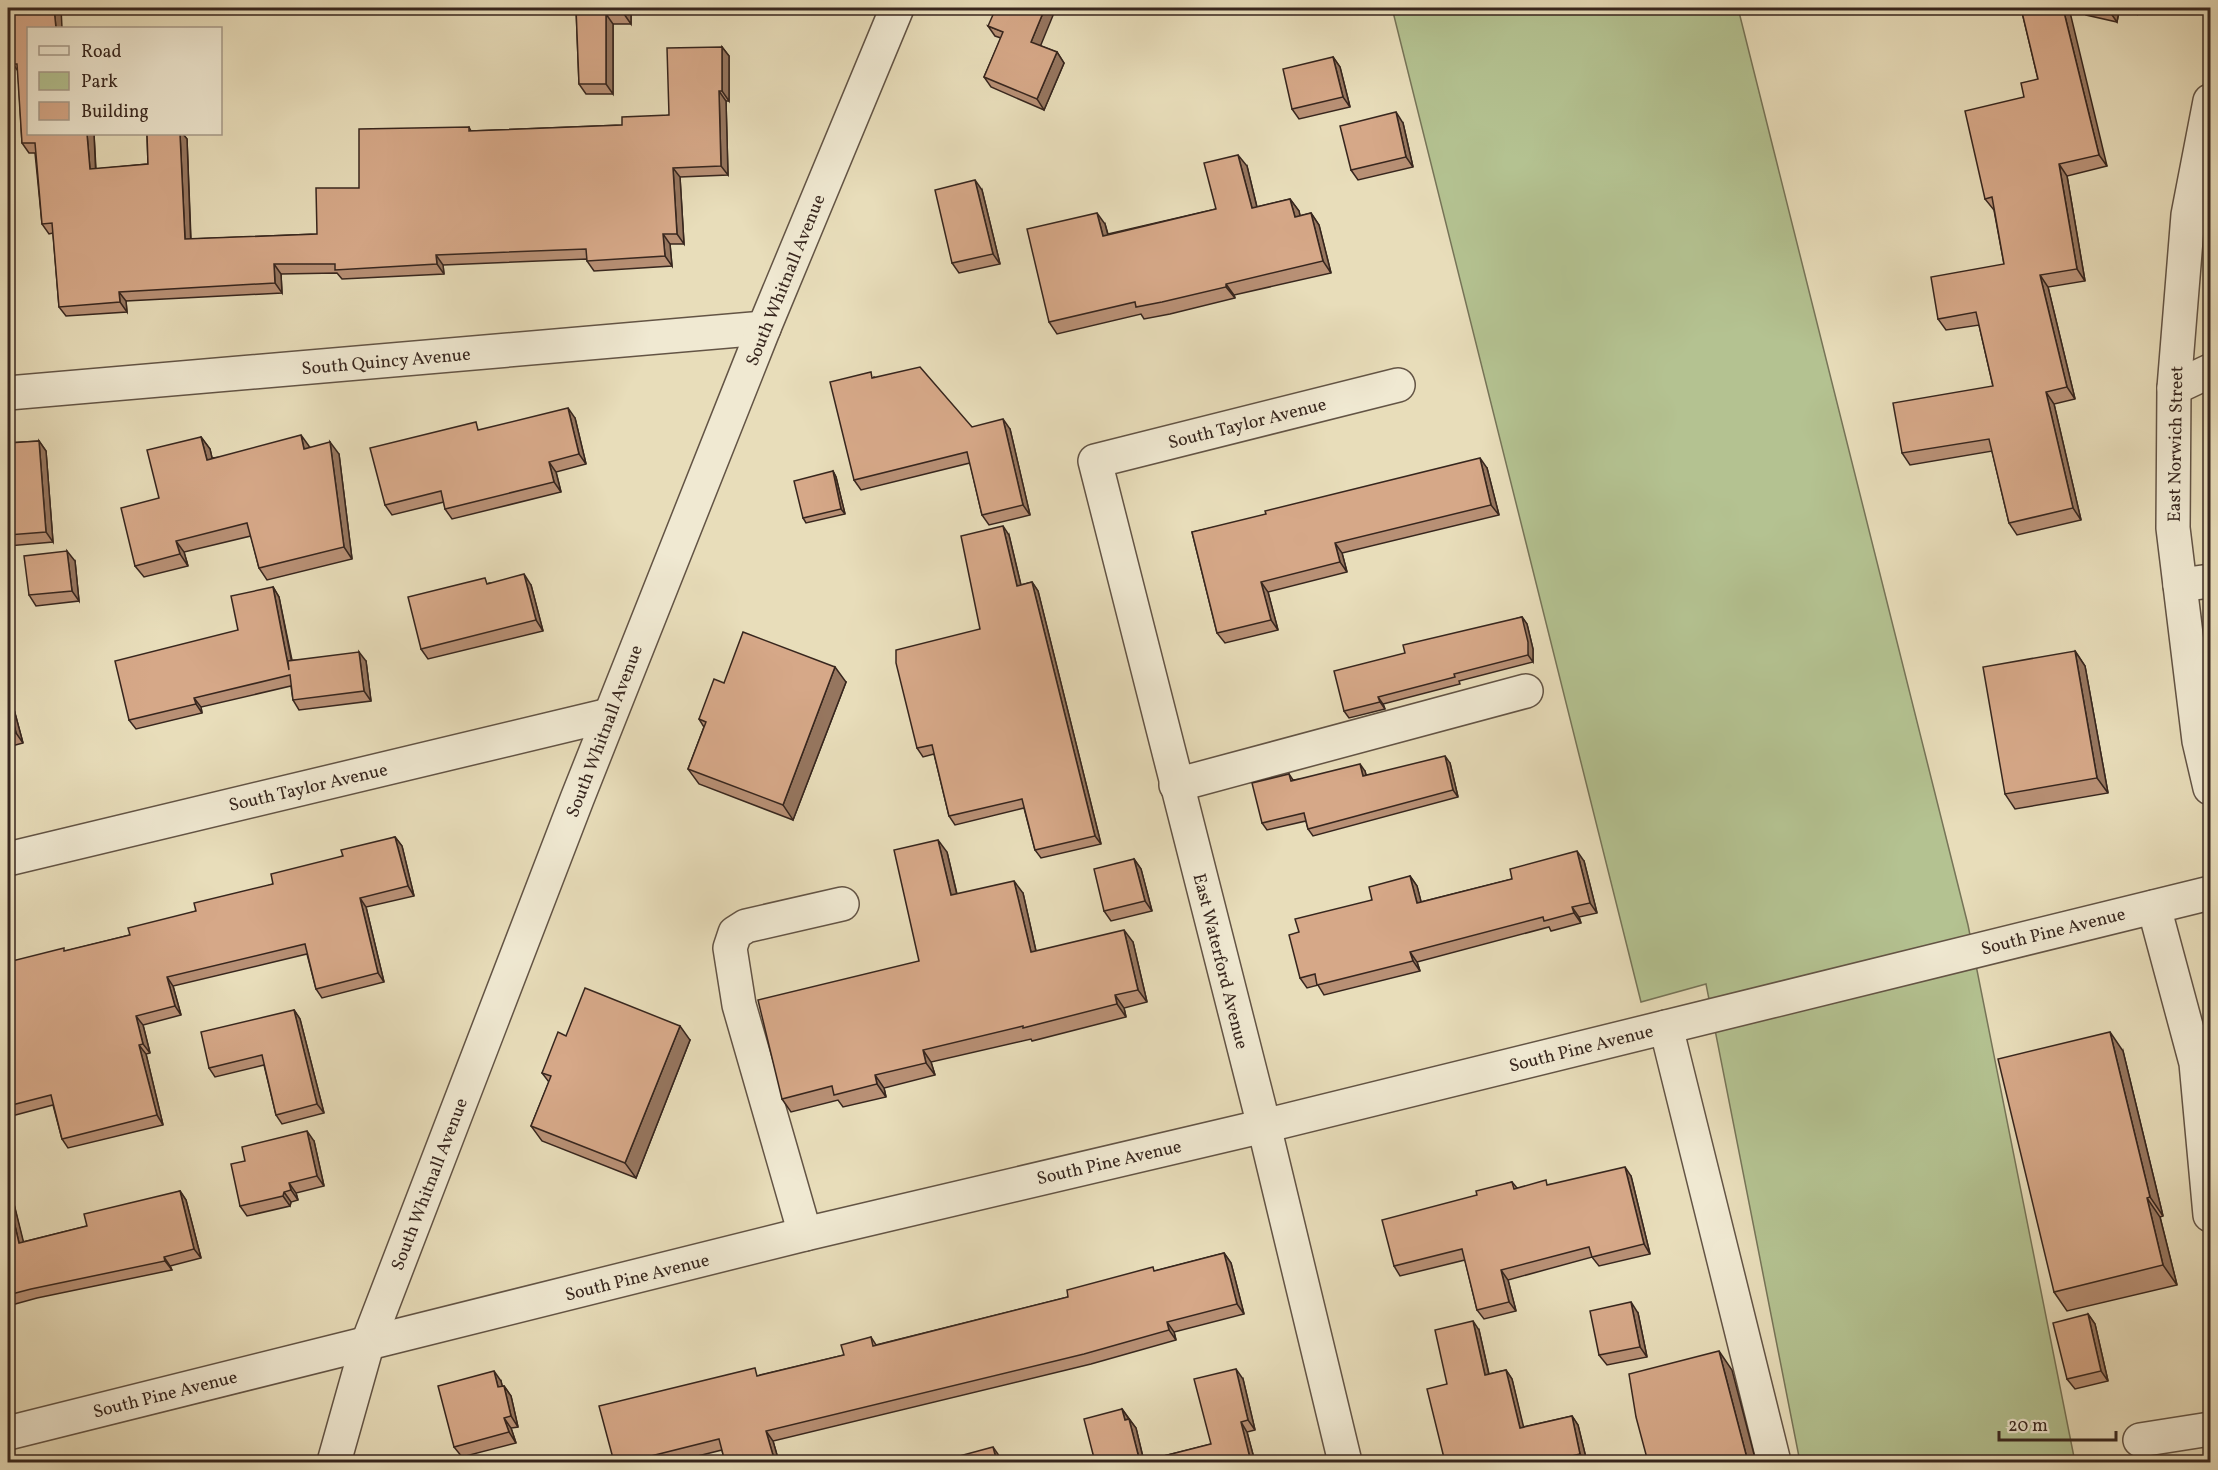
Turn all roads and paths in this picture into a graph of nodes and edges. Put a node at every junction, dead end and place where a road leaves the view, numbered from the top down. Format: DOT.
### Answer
graph roads {
  1 [pos="897,8"];
  2 [pos="2211,101"];
  3 [pos="764,328"];
  4 [pos="2211,371"];
  5 [pos="1398,385"];
  6 [pos="2174,388"];
  7 [pos="8,393"];
  8 [pos="1095,461"];
  9 [pos="2195,583"];
  10 [pos="1526,691"];
  11 [pos="609,715"];
  12 [pos="1176,785"];
  13 [pos="2211,788"];
  14 [pos="8,859"];
  15 [pos="2211,893"];
  16 [pos="842,904"];
  17 [pos="2154,907"];
  18 [pos="1666,1027"];
  19 [pos="1264,1126"];
  20 [pos="2211,1215"];
  21 [pos="805,1234"];
  22 [pos="367,1345"];
  23 [pos="2211,1430"];
  24 [pos="8,1433"];
  25 [pos="2140,1440"];
  26 [pos="334,1462"];
  27 [pos="1345,1462"];
  28 [pos="1774,1462"];
  1 -- 3 [label="street, South Whitnall Avenue"];
  2 -- 6 [label="street, East Norwich Street"];
  3 -- 7 [label="street, South Quincy Avenue"];
  3 -- 11 [label="street, South Whitnall Avenue"];
  4 -- 6 [label="street"];
  5 -- 8 [label="street, South Taylor Avenue"];
  6 -- 9 [label="street, East Norwich Street"];
  8 -- 12 [label="street, East Waterford Avenue"];
  9 -- 13 [label="street, East Norwich Street"];
  10 -- 12 [label="street"];
  11 -- 14 [label="street, South Taylor Avenue"];
  11 -- 22 [label="street, South Whitnall Avenue"];
  12 -- 19 [label="street, East Waterford Avenue"];
  15 -- 17 [label="street, South Pine Avenue"];
  16 -- 21 [label="street"];
  17 -- 18 [label="street, South Pine Avenue"];
  17 -- 20 [label="street"];
  18 -- 19 [label="street, South Pine Avenue"];
  18 -- 28 [label="street"];
  19 -- 21 [label="street, South Pine Avenue"];
  19 -- 27 [label="street, East Waterford Avenue"];
  21 -- 22 [label="street, South Pine Avenue"];
  22 -- 24 [label="street, South Pine Avenue"];
  22 -- 26 [label="street, South Whitnall Avenue"];
  23 -- 25 [label="street"];
}
